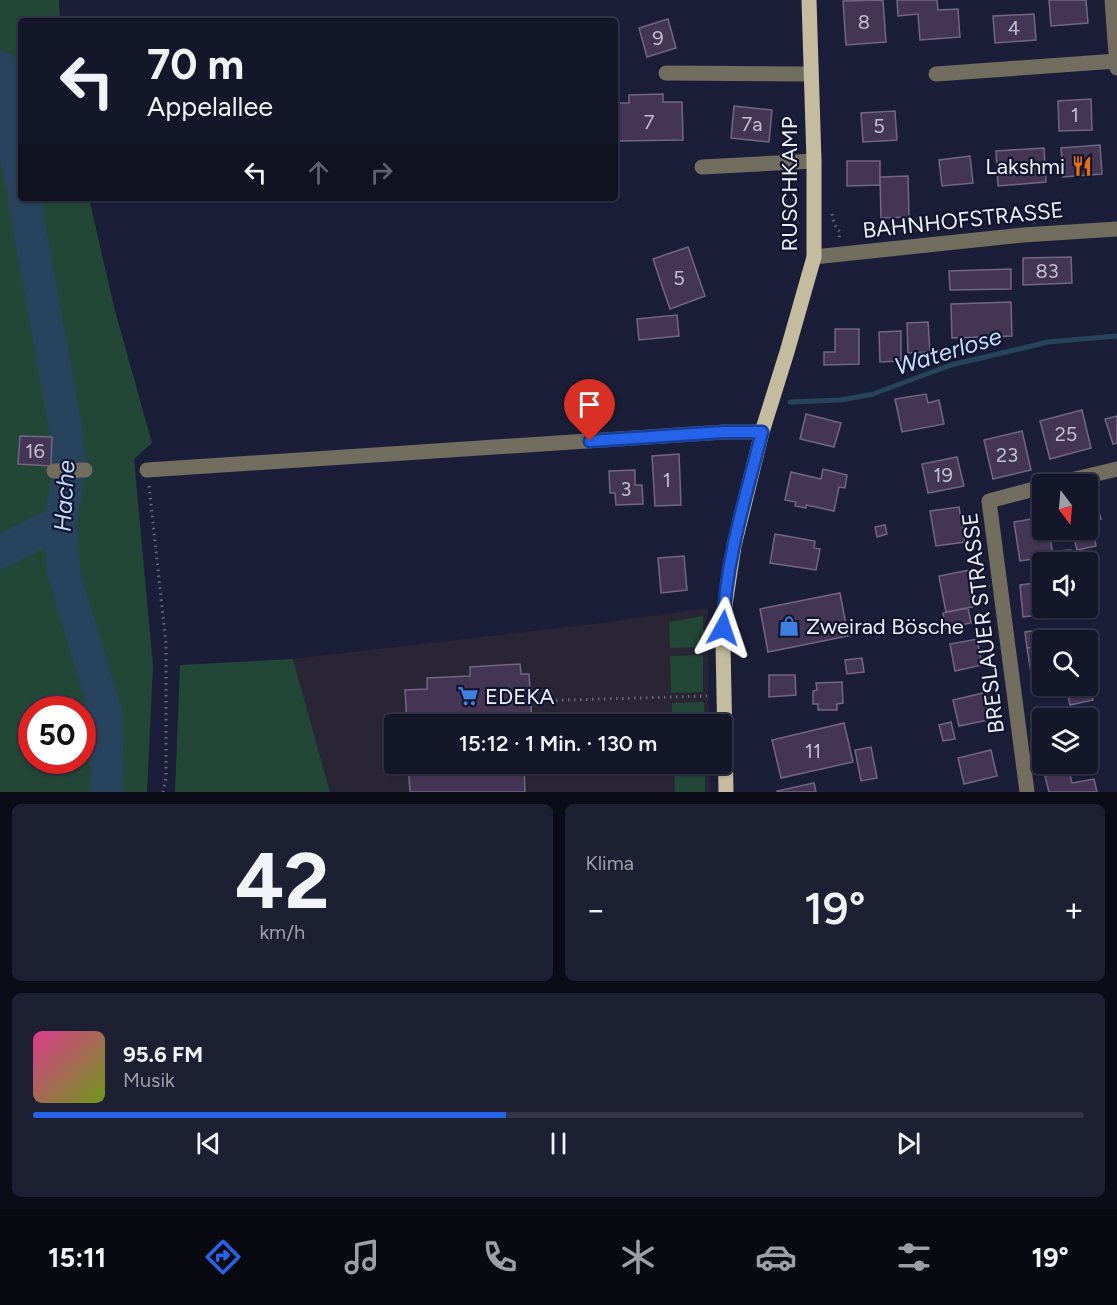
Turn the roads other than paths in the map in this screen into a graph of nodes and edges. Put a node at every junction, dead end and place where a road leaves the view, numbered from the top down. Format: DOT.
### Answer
graph roads {
  1 [pos="809,0"];
  2 [pos="1112,0"];
  3 [pos="1117,61"];
  4 [pos="1117,68"];
  5 [pos="666,73"];
  6 [pos="810,74"];
  7 [pos="936,74"];
  8 [pos="814,161"];
  9 [pos="702,167"];
  10 [pos="1117,229"];
  11 [pos="814,257"];
  12 [pos="762,432"];
  13 [pos="1117,469"];
  14 [pos="85,470"];
  15 [pos="147,470"];
  16 [pos="54,471"];
  17 [pos="1096,474"];
  18 [pos="1032,490"];
  19 [pos="726,792"];
  20 [pos="1027,792"];
  1 -- 6 [label="main road, RUSCHKAMP"];
  2 -- 3 [label="street"];
  3 -- 4 [label="street"];
  3 -- 7 [label="street"];
  5 -- 6 [label="street"];
  6 -- 8 [label="main road, RUSCHKAMP"];
  8 -- 9 [label="street"];
  8 -- 11 [label="main road, RUSCHKAMP"];
  10 -- 11 [label="street, BAHNHOFSTRASSE"];
  11 -- 12 [label="main road, RUSCHKAMP"];
  12 -- 15 [label="street"];
  12 -- 19 [label="main road, RUSCHKAMP"];
  13 -- 17 [label="street"];
  14 -- 16 [label="street"];
  18 -- 20 [label="street, BRESLAUER STRASSE"];
}
